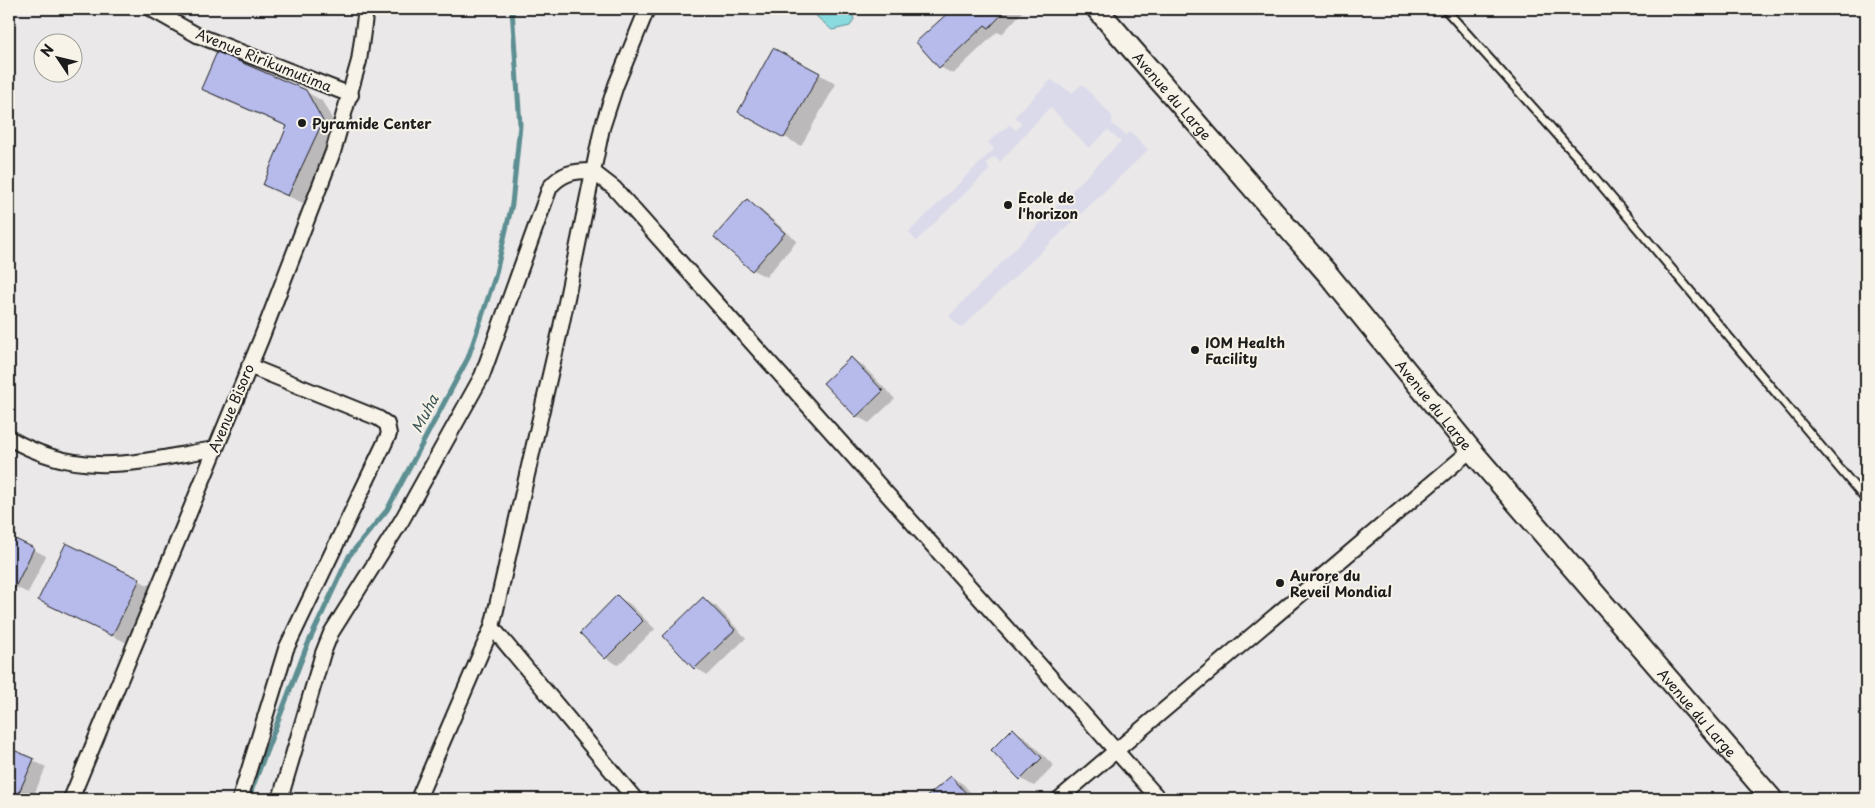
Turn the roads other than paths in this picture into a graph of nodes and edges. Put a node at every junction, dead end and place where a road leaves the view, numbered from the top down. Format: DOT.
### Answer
graph roads {
  1 [pos="152,9"];
  2 [pos="366,9"];
  3 [pos="647,9"];
  4 [pos="1097,9"];
  5 [pos="1445,9"];
  6 [pos="351,95"];
  7 [pos="592,170"];
  8 [pos="249,366"];
  9 [pos="9,438"];
  10 [pos="214,449"];
  11 [pos="1471,450"];
  12 [pos="1866,500"];
  13 [pos="492,627"];
  14 [pos="1115,751"];
  15 [pos="71,799"];
  16 [pos="240,799"];
  17 [pos="280,799"];
  18 [pos="418,799"];
  19 [pos="634,799"];
  20 [pos="1059,799"];
  21 [pos="1159,799"];
  22 [pos="1772,799"];
  1 -- 6 [label="street, Avenue Ririkumutima"];
  2 -- 6 [label="street, Avenue Bisoro"];
  3 -- 7 [label="street"];
  4 -- 11 [label="main road, Avenue du Large"];
  5 -- 12 [label="lane"];
  6 -- 8 [label="street, Avenue Bisoro"];
  7 -- 13 [label="street"];
  7 -- 14 [label="street"];
  7 -- 17 [label="street"];
  8 -- 10 [label="street, Avenue Bisoro"];
  8 -- 16 [label="street"];
  9 -- 10 [label="street"];
  10 -- 15 [label="street, Avenue Bisoro"];
  11 -- 14 [label="street"];
  11 -- 22 [label="main road, Avenue du Large"];
  13 -- 18 [label="street"];
  13 -- 19 [label="street"];
  14 -- 20 [label="street"];
  14 -- 21 [label="street"];
}
